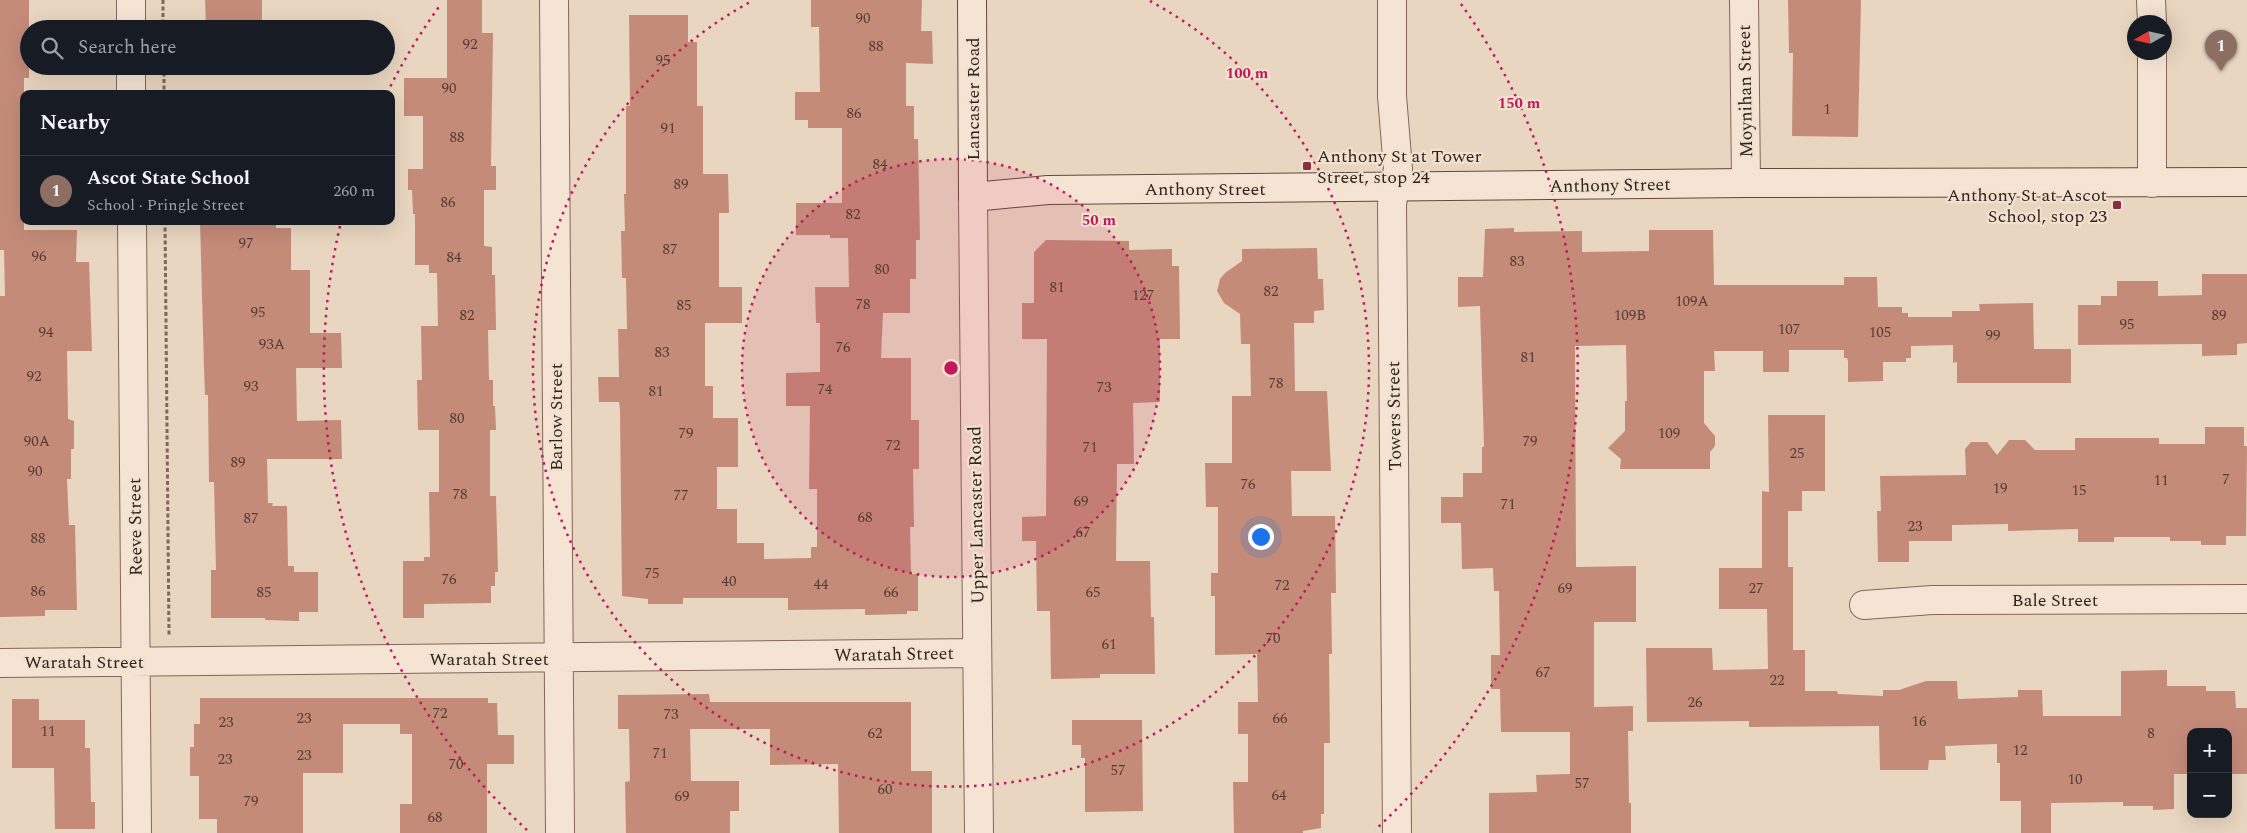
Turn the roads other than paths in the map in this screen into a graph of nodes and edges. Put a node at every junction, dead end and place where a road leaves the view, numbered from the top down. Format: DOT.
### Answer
graph roads {
  1 [pos="130,0"];
  2 [pos="554,0"];
  3 [pos="972,0"];
  4 [pos="1392,0"];
  5 [pos="1744,0"];
  6 [pos="2152,0"];
  7 [pos="2152,15"];
  8 [pos="131,20"];
  9 [pos="2152,60"];
  10 [pos="131,75"];
  11 [pos="131,90"];
  12 [pos="2247,182"];
  13 [pos="1746,183"];
  14 [pos="2152,183"];
  15 [pos="1395,187"];
  16 [pos="973,197"];
  17 [pos="132,225"];
  18 [pos="2247,599"];
  19 [pos="1864,605"];
  20 [pos="977,653"];
  21 [pos="558,659"];
  22 [pos="137,662"];
  23 [pos="0,663"];
  24 [pos="137,833"];
  25 [pos="560,833"];
  26 [pos="978,833"];
  27 [pos="1397,833"];
  1 -- 8 [label="street"];
  2 -- 21 [label="street, Barlow Street"];
  3 -- 16 [label="street, Lancaster Road"];
  4 -- 15 [label="street, Towers Street"];
  5 -- 13 [label="street, Moynihan Street"];
  6 -- 7 [label="street"];
  9 -- 14 [label="street"];
  10 -- 11 [label="street"];
  12 -- 14 [label="street, Anthony Street"];
  13 -- 14 [label="street, Anthony Street"];
  13 -- 15 [label="street, Anthony Street"];
  15 -- 16 [label="street, Anthony Street"];
  15 -- 27 [label="street, Towers Street"];
  16 -- 20 [label="street, Upper Lancaster Road"];
  17 -- 22 [label="street, Reeve Street"];
  18 -- 19 [label="street, Bale Street"];
  20 -- 21 [label="street, Waratah Street"];
  20 -- 26 [label="street, Upper Lancaster Road"];
  21 -- 22 [label="street, Waratah Street"];
  21 -- 25 [label="street, Barlow Street"];
  22 -- 23 [label="street, Waratah Street"];
  22 -- 24 [label="street, Reeve Street"];
}
